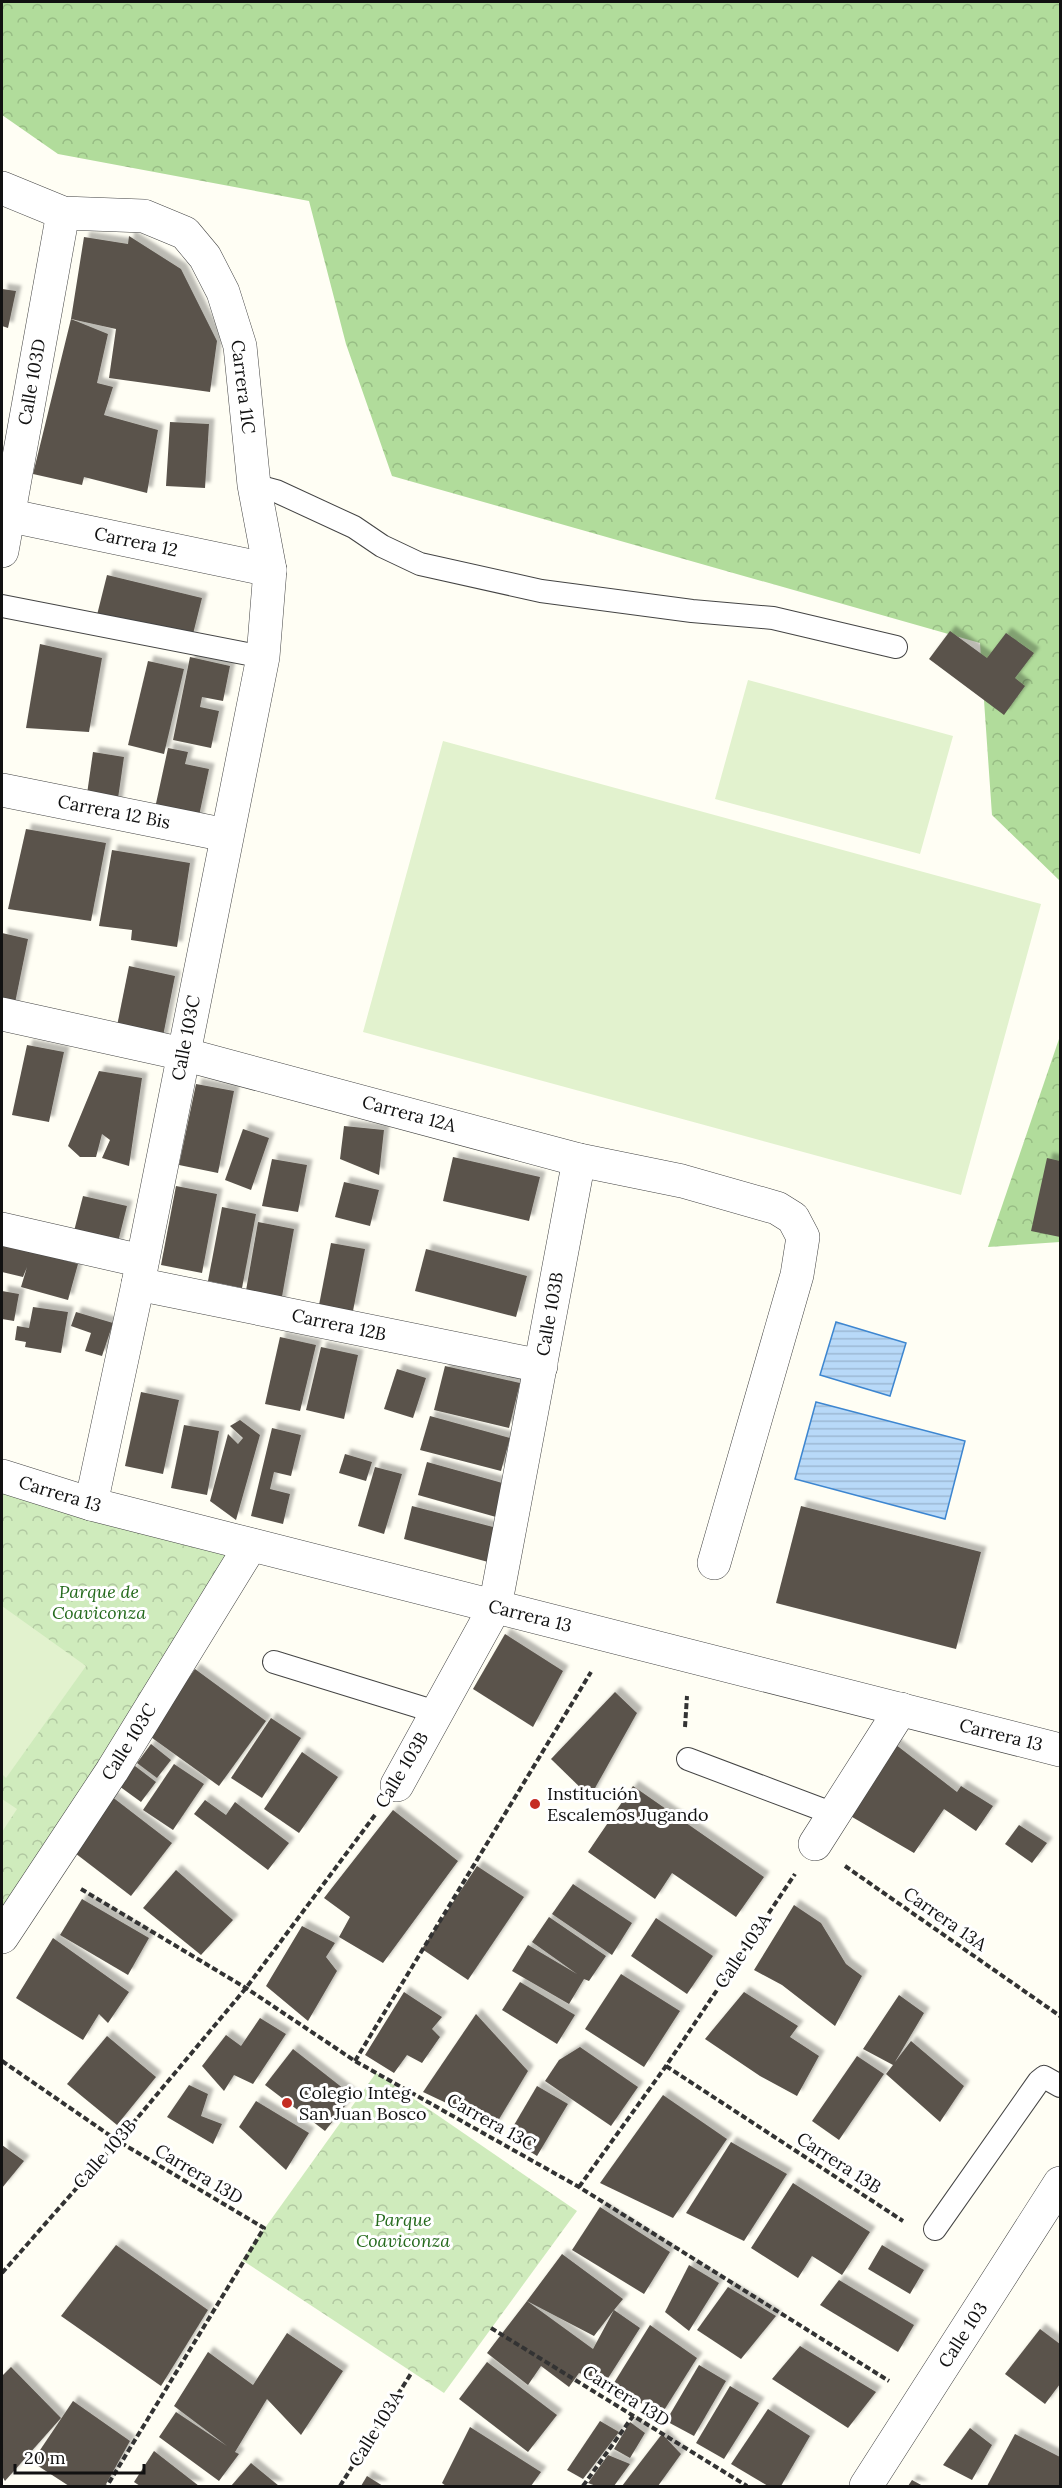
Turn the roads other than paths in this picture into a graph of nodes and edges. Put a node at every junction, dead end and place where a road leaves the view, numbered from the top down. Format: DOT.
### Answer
graph roads {
  1 [pos="2,188"];
  2 [pos="63,213"];
  3 [pos="254,485"];
  4 [pos="5,515"];
  5 [pos="2,550"];
  6 [pos="270,570"];
  7 [pos="2,606"];
  8 [pos="896,647"];
  9 [pos="263,657"];
  10 [pos="2,790"];
  11 [pos="226,835"];
  12 [pos="2,1014"];
  13 [pos="183,1054"];
  14 [pos="579,1160"];
  15 [pos="2,1229"];
  16 [pos="140,1273"];
  17 [pos="541,1366"];
  18 [pos="2,1476"];
  19 [pos="91,1504"];
  20 [pos="251,1545"];
  21 [pos="714,1563"];
  22 [pos="495,1607"];
  23 [pos="274,1662"];
  24 [pos="901,1709"];
  25 [pos="436,1712"];
  26 [pos="1060,1750"];
  27 [pos="688,1760"];
  28 [pos="397,1785"];
  29 [pos="834,1814"];
  30 [pos="815,1844"];
  31 [pos="2,1937"];
  32 [pos="1060,2086"];
  33 [pos="1060,2183"];
  34 [pos="935,2229"];
  35 [pos="866,2487"];
  1 -- 2 [label="street"];
  2 -- 3 [label="street, Carrera 11C"];
  2 -- 4 [label="street, Calle 103D"];
  3 -- 6 [label="street, Carrera 11C"];
  3 -- 8 [label="lane"];
  4 -- 5 [label="street, Calle 103D"];
  4 -- 6 [label="street, Carrera 12"];
  6 -- 9 [label="street, Calle 103C"];
  7 -- 9 [label="lane"];
  9 -- 11 [label="street, Calle 103C"];
  10 -- 11 [label="street, Carrera 12 Bis"];
  11 -- 13 [label="street, Calle 103C"];
  12 -- 13 [label="street, Carrera 12A"];
  13 -- 14 [label="street, Carrera 12A"];
  13 -- 16 [label="street, Calle 103C"];
  14 -- 17 [label="street, Calle 103B"];
  14 -- 21 [label="street, Carrera 12A"];
  15 -- 16 [label="street, Carrera 12B"];
  16 -- 17 [label="street, Carrera 12B"];
  16 -- 19 [label="street, Calle 103C"];
  17 -- 22 [label="street, Calle 103B"];
  18 -- 19 [label="street, Carrera 13"];
  19 -- 20 [label="street, Carrera 13"];
  20 -- 22 [label="street, Carrera 13"];
  20 -- 31 [label="street, Calle 103C"];
  22 -- 24 [label="street, Carrera 13"];
  22 -- 25 [label="street, Calle 103B"];
  23 -- 25 [label="lane"];
  24 -- 26 [label="street, Carrera 13"];
  24 -- 29 [label="street"];
  25 -- 28 [label="street, Calle 103B"];
  27 -- 29 [label="lane"];
  29 -- 30 [label="street"];
  32 -- 34 [label="lane"];
  33 -- 35 [label="street, Calle 103"];
}
